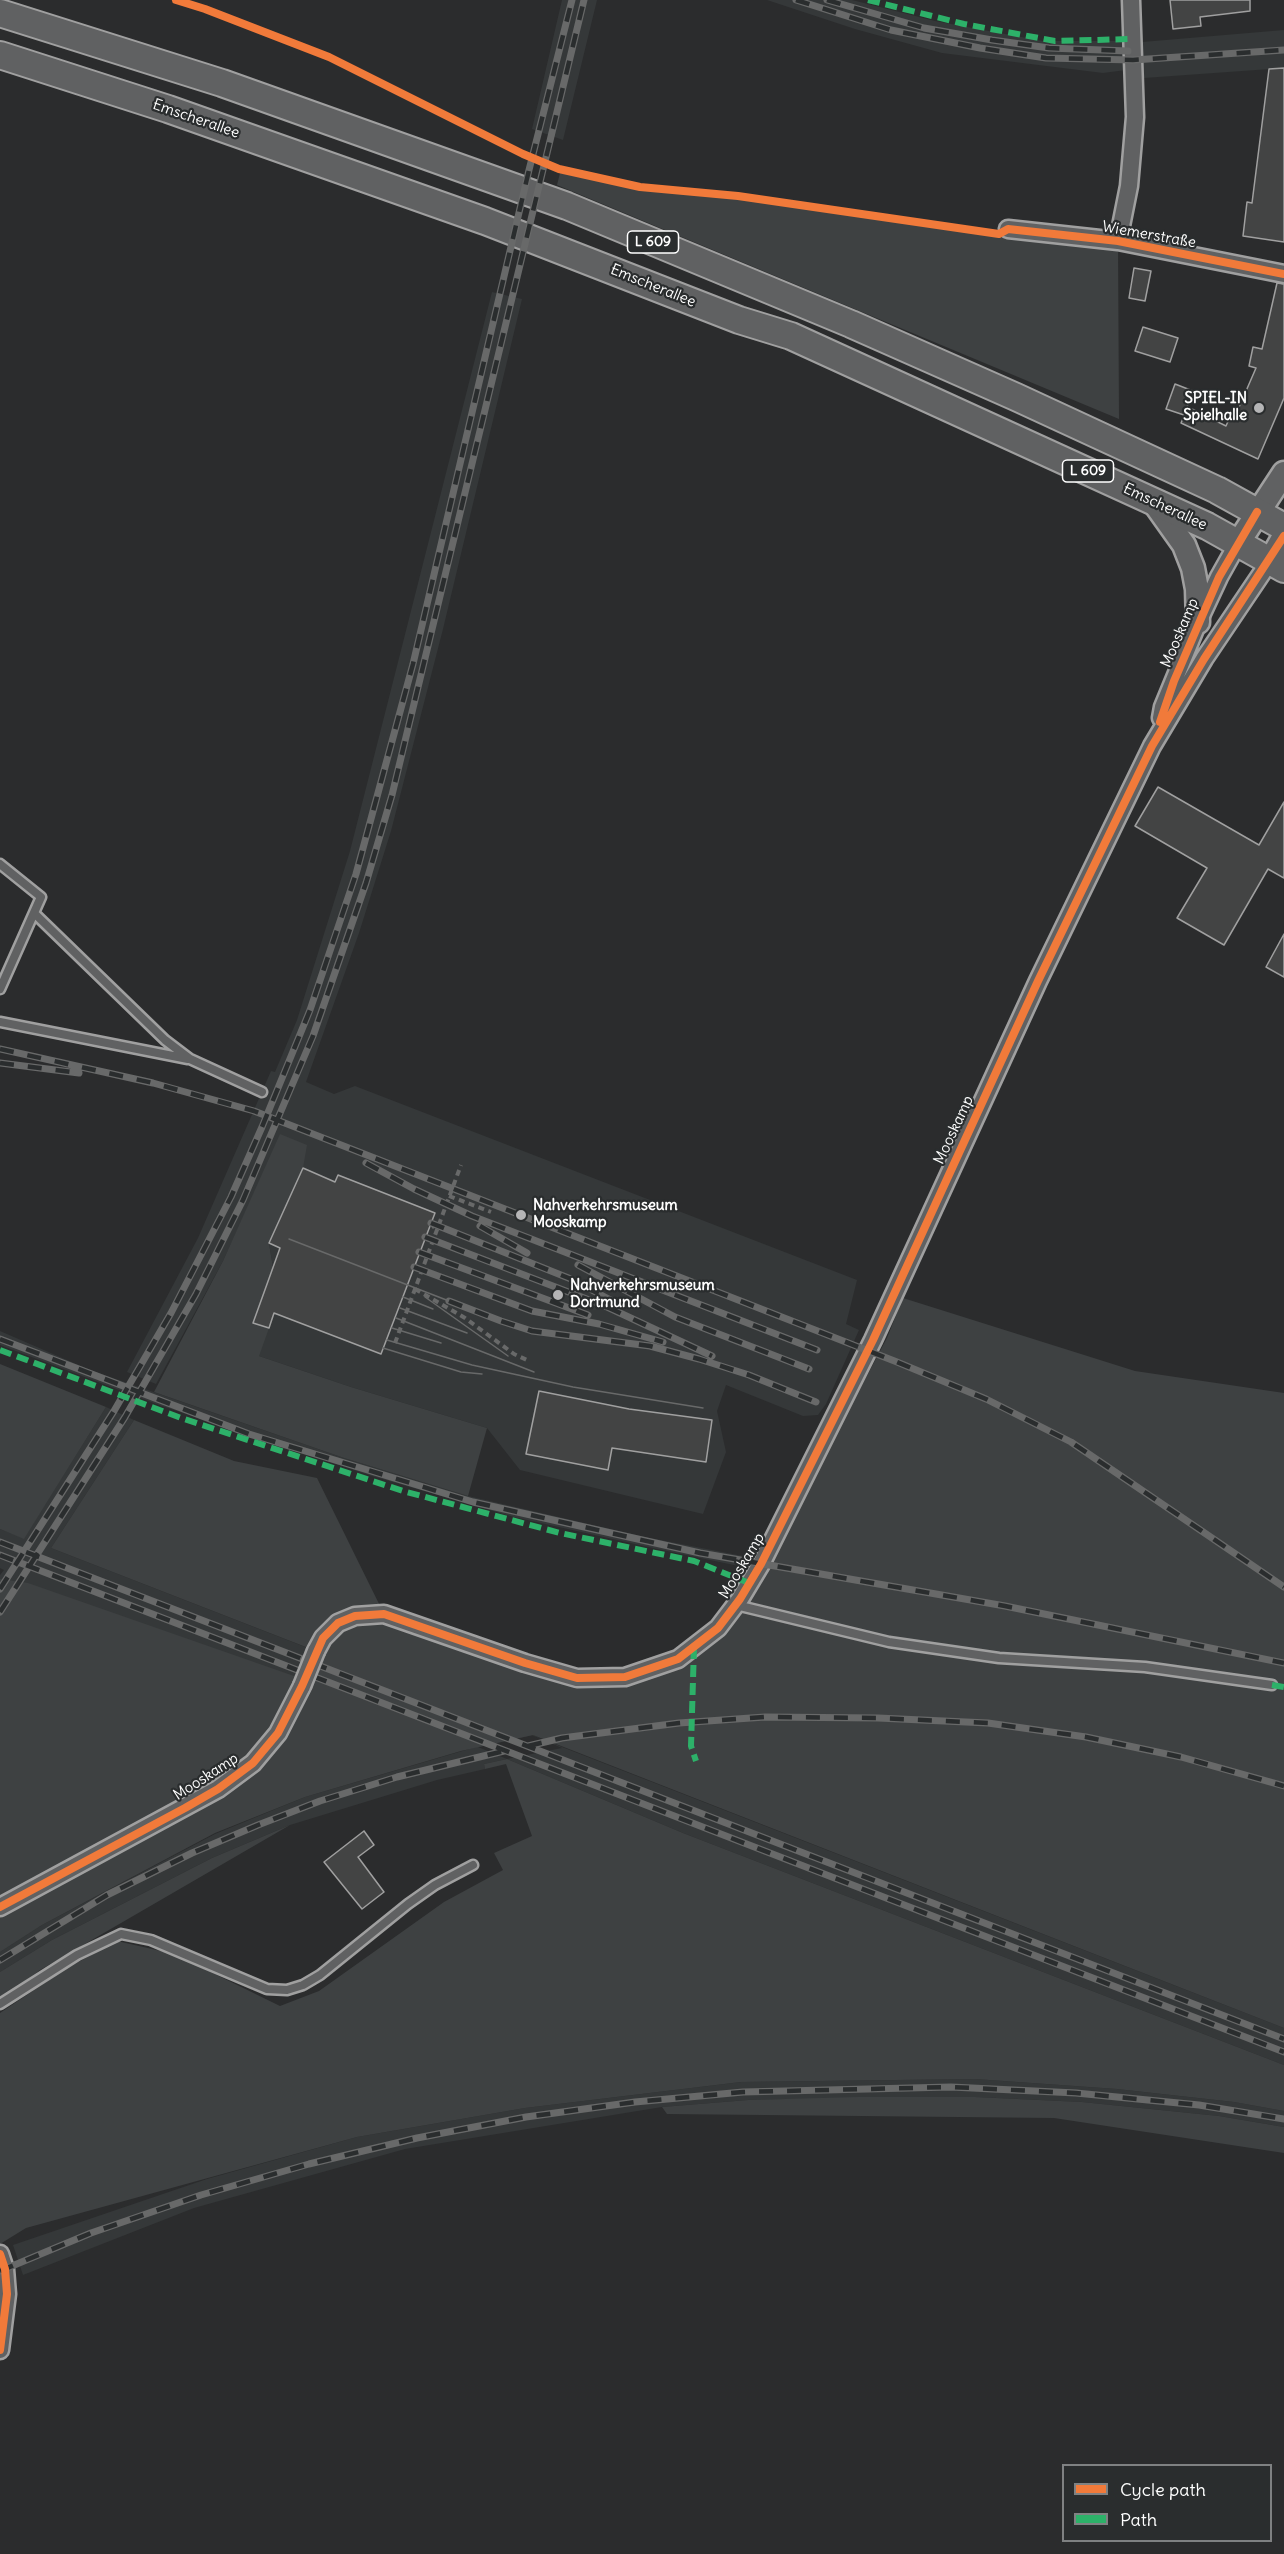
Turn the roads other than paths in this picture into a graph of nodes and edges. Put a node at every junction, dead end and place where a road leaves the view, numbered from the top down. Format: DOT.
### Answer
graph roads {
  1 [pos="1131,0"];
  2 [pos="0,14"];
  3 [pos="0,55"];
  4 [pos="1008,229"];
  5 [pos="1118,241"];
  6 [pos="1284,274"];
  7 [pos="1284,473"];
  8 [pos="1152,500"];
  9 [pos="1257,512"];
  10 [pos="1284,527"];
  11 [pos="1284,536"];
  12 [pos="1238,543"];
  13 [pos="1277,565"];
  14 [pos="1198,622"];
  15 [pos="1157,737"];
  16 [pos="0,864"];
  17 [pos="34,914"];
  18 [pos="0,989"];
  19 [pos="0,1022"];
  20 [pos="190,1059"];
  21 [pos="262,1092"];
  22 [pos="736,1605"];
  23 [pos="1272,1685"];
  24 [pos="473,1865"];
  25 [pos="0,1907"];
  26 [pos="0,2004"];
  27 [pos="0,2254"];
  28 [pos="0,2350"];
  1 -- 5 [label="street, Wiemerstraße"];
  2 -- 9 [label="main road, L 609"];
  3 -- 8 [label="main road, Emscherallee / L 609"];
  4 -- 5 [label="street, Wiemerstraße"];
  5 -- 6 [label="street, Wiemerstraße"];
  7 -- 9 [label="street"];
  8 -- 12 [label="main road, Emscherallee / L 609"];
  8 -- 14 [label="street"];
  9 -- 10 [label="main road, L 609"];
  9 -- 12 [label="street"];
  11 -- 13 [label="street"];
  12 -- 13 [label="main road, Emscherallee / L 609"];
  12 -- 14 [label="street, Mooskamp"];
  13 -- 15 [label="street, Mooskamp"];
  14 -- 15 [label="street, Mooskamp"];
  15 -- 22 [label="street, Mooskamp"];
  16 -- 17 [label="lane"];
  17 -- 18 [label="lane"];
  17 -- 20 [label="lane"];
  19 -- 20 [label="lane"];
  20 -- 21 [label="lane"];
  22 -- 23 [label="lane"];
  22 -- 25 [label="street, Mooskamp, bridge"];
  24 -- 26 [label="lane"];
  27 -- 28 [label="street"];
}
